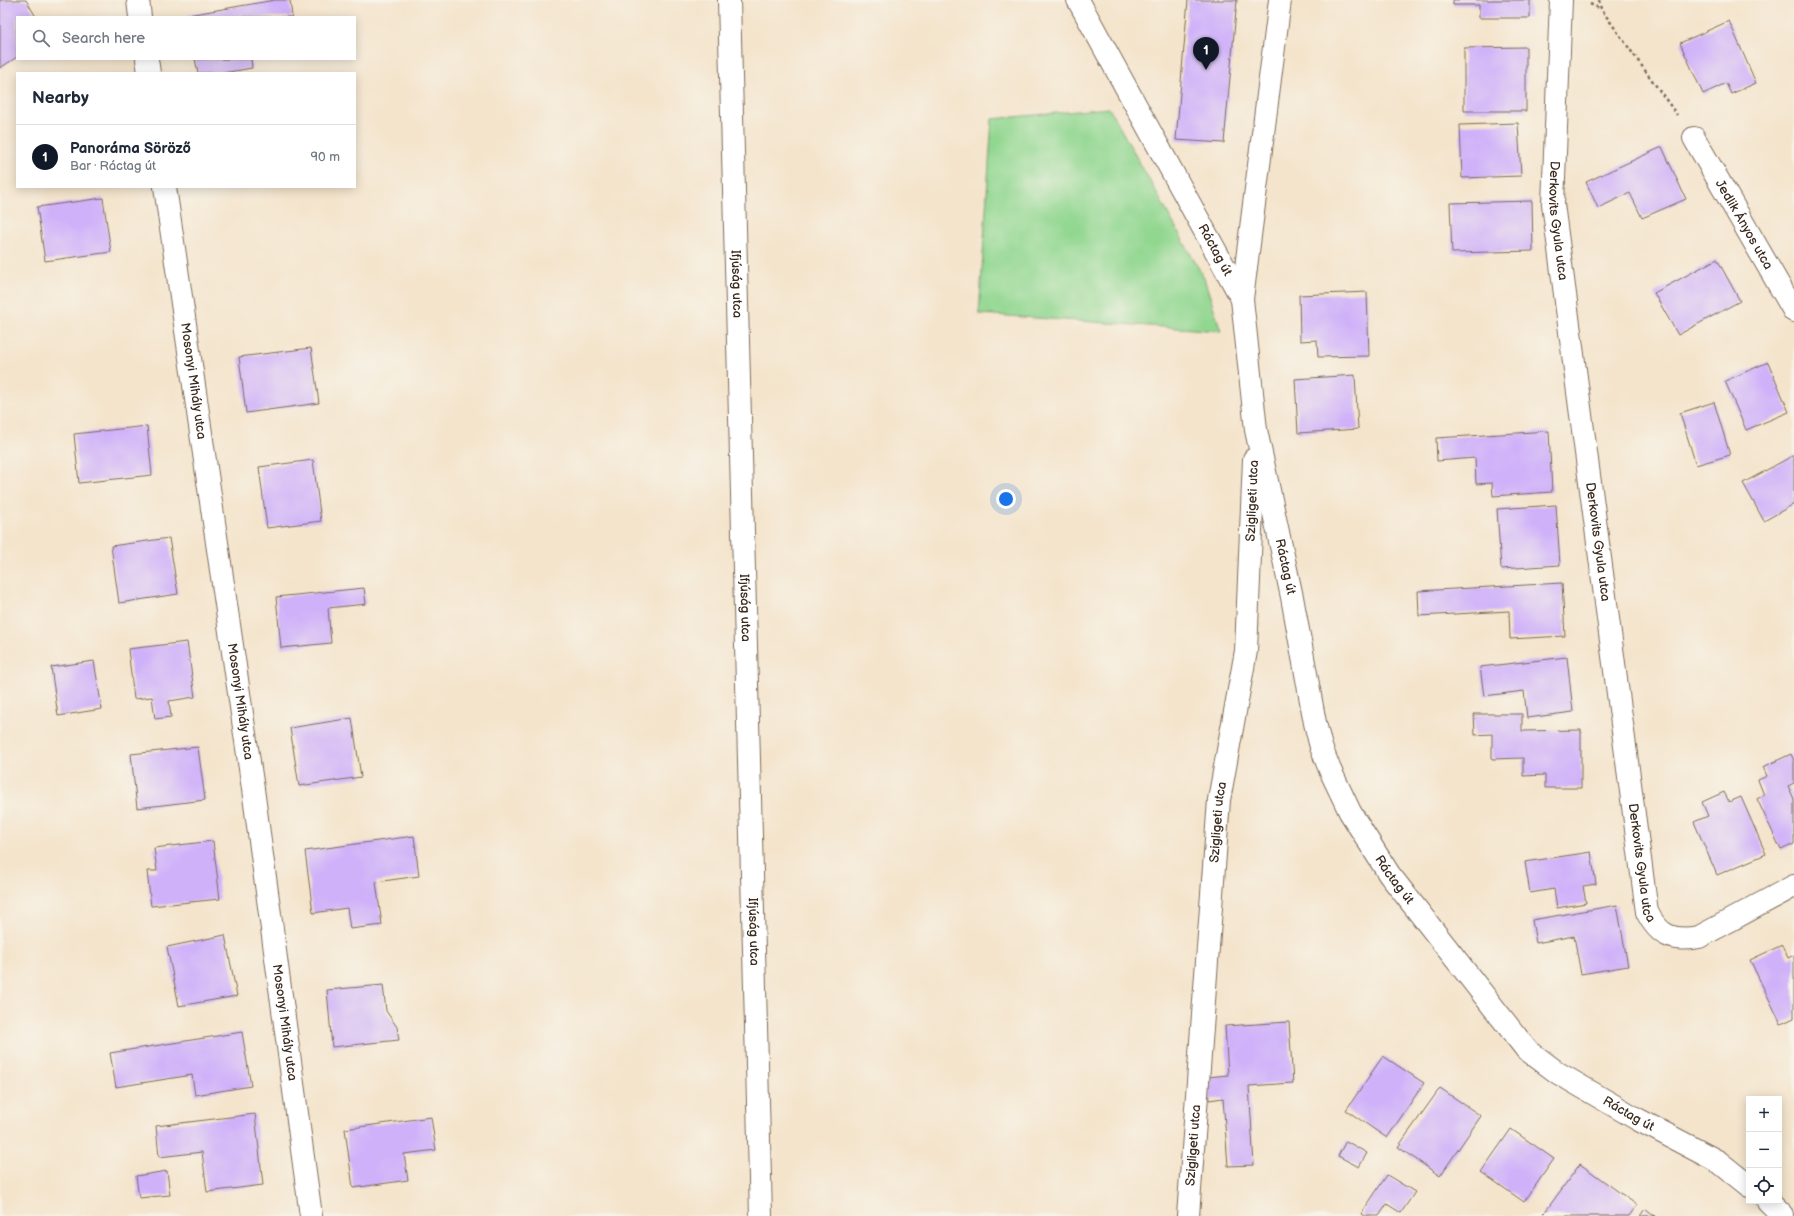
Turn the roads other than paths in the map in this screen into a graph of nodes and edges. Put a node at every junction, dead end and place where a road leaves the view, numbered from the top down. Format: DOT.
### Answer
graph roads {
  1 [pos="138,0"];
  2 [pos="729,0"];
  3 [pos="1078,0"];
  4 [pos="1280,0"];
  5 [pos="1561,0"];
  6 [pos="140,16"];
  7 [pos="147,60"];
  8 [pos="149,72"];
  9 [pos="1694,138"];
  10 [pos="165,188"];
  11 [pos="1242,299"];
  12 [pos="1794,311"];
  13 [pos="1256,430"];
  14 [pos="1794,886"];
  15 [pos="1746,1184"];
  16 [pos="1771,1204"];
  17 [pos="1193,1213"];
  18 [pos="310,1216"];
  19 [pos="761,1216"];
  20 [pos="1783,1216"];
  1 -- 6 [label="street"];
  2 -- 19 [label="street, Ifjúság utca"];
  3 -- 11 [label="street, Ráctag út"];
  4 -- 11 [label="street, Ráctag út"];
  5 -- 14 [label="street, Derkovits Gyula utca"];
  7 -- 8 [label="street"];
  9 -- 12 [label="street, Jedlik Ányos utca"];
  10 -- 18 [label="street, Mosonyi Mihály utca"];
  11 -- 13 [label="street"];
  13 -- 15 [label="street, Ráctag út"];
  13 -- 17 [label="street, Szigligeti utca"];
  16 -- 20 [label="street"];
}
